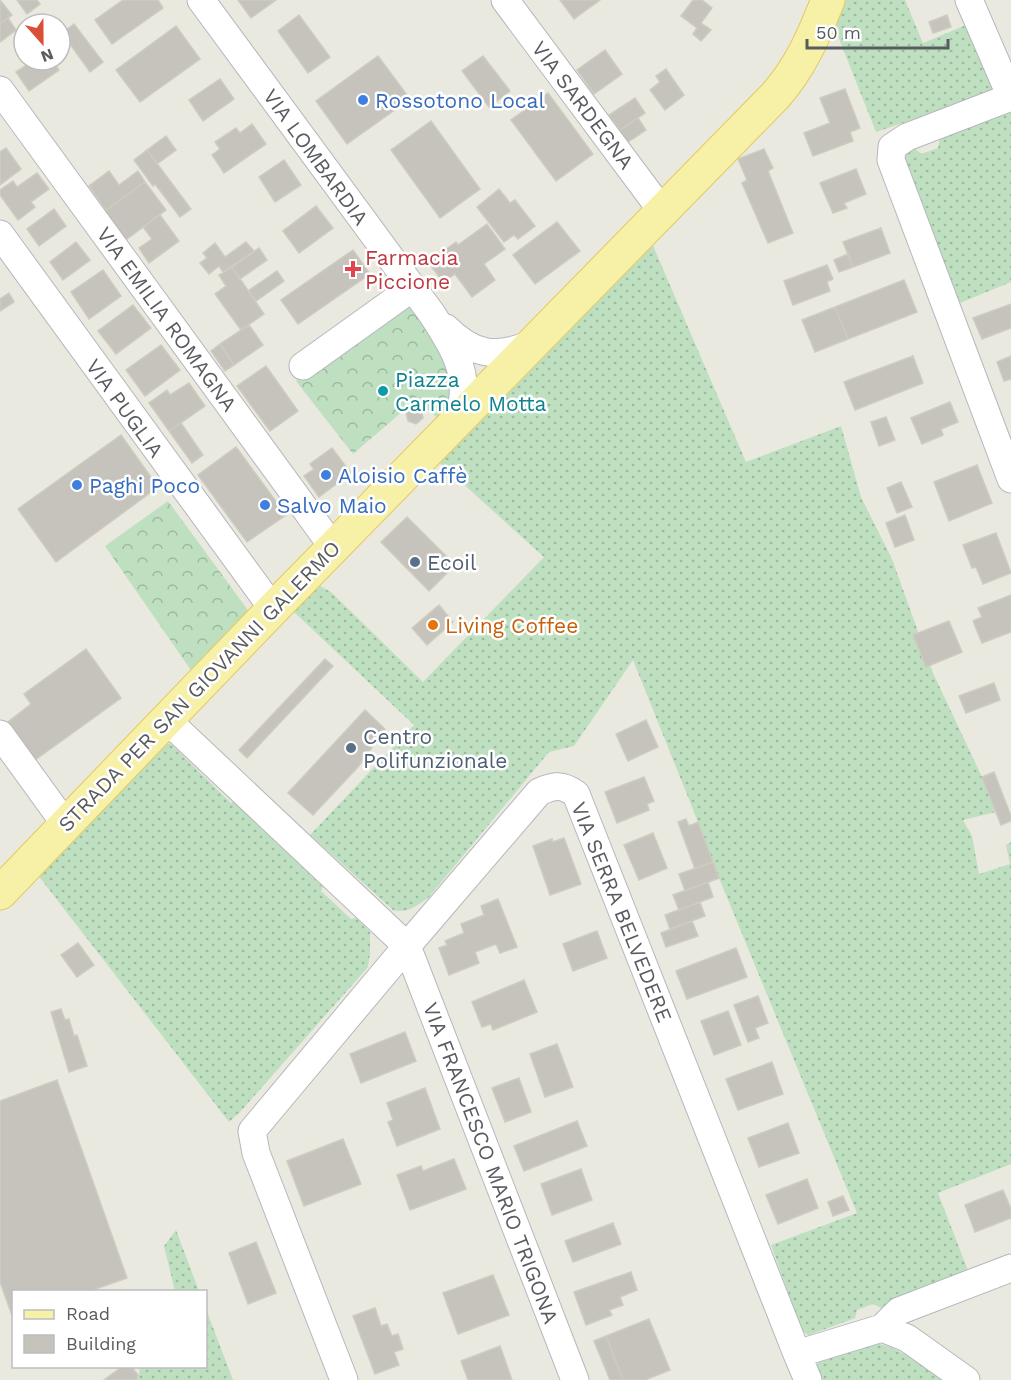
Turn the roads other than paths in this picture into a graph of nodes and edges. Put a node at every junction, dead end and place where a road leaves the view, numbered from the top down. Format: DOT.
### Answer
graph roads {
  1 [pos="201,0"];
  2 [pos="505,0"];
  3 [pos="828,0"];
  4 [pos="969,0"];
  5 [pos="0,90"];
  6 [pos="1011,97"];
  7 [pos="662,211"];
  8 [pos="0,234"];
  9 [pos="412,288"];
  10 [pos="531,344"];
  11 [pos="463,354"];
  12 [pos="303,366"];
  13 [pos="491,386"];
  14 [pos="456,421"];
  15 [pos="1002,434"];
  16 [pos="1011,479"];
  17 [pos="333,547"];
  18 [pos="273,609"];
  19 [pos="167,720"];
  20 [pos="0,734"];
  21 [pos="66,825"];
  22 [pos="0,893"];
  23 [pos="407,945"];
  24 [pos="1011,1268"];
  25 [pos="882,1328"];
  26 [pos="797,1354"];
  27 [pos="344,1380"];
  28 [pos="574,1380"];
  29 [pos="808,1380"];
  30 [pos="966,1380"];
  1 -- 9 [label="street, VIA LOMBARDIA"];
  2 -- 7 [label="street, VIA SARDEGNA"];
  3 -- 7 [label="main road, STRADA PER SAN GIOVANNI GALERMO"];
  4 -- 6 [label="street"];
  5 -- 17 [label="street, VIA EMILIA ROMAGNA"];
  6 -- 15 [label="street"];
  7 -- 10 [label="main road, STRADA PER SAN GIOVANNI GALERMO"];
  8 -- 18 [label="street, VIA PUGLIA"];
  9 -- 11 [label="street, VIA LOMBARDIA"];
  9 -- 12 [label="street"];
  10 -- 11 [label="street"];
  10 -- 13 [label="main road, STRADA PER SAN GIOVANNI GALERMO"];
  11 -- 13 [label="street, VIA LOMBARDIA"];
  11 -- 14 [label="street"];
  13 -- 14 [label="main road, STRADA PER SAN GIOVANNI GALERMO"];
  14 -- 17 [label="main road, STRADA PER SAN GIOVANNI GALERMO"];
  15 -- 16 [label="street"];
  17 -- 18 [label="main road, STRADA PER SAN GIOVANNI GALERMO"];
  18 -- 19 [label="main road, STRADA PER SAN GIOVANNI GALERMO"];
  19 -- 21 [label="main road, STRADA PER SAN GIOVANNI GALERMO"];
  19 -- 23 [label="street"];
  20 -- 21 [label="street"];
  21 -- 22 [label="main road, STRADA PER SAN GIOVANNI GALERMO"];
  23 -- 26 [label="street, VIA SERRA BELVEDERE"];
  23 -- 27 [label="street"];
  23 -- 28 [label="street, VIA FRANCESCO MARIO TRIGONA"];
  24 -- 25 [label="street"];
  25 -- 26 [label="street"];
  25 -- 30 [label="street"];
  26 -- 29 [label="street"];
}
